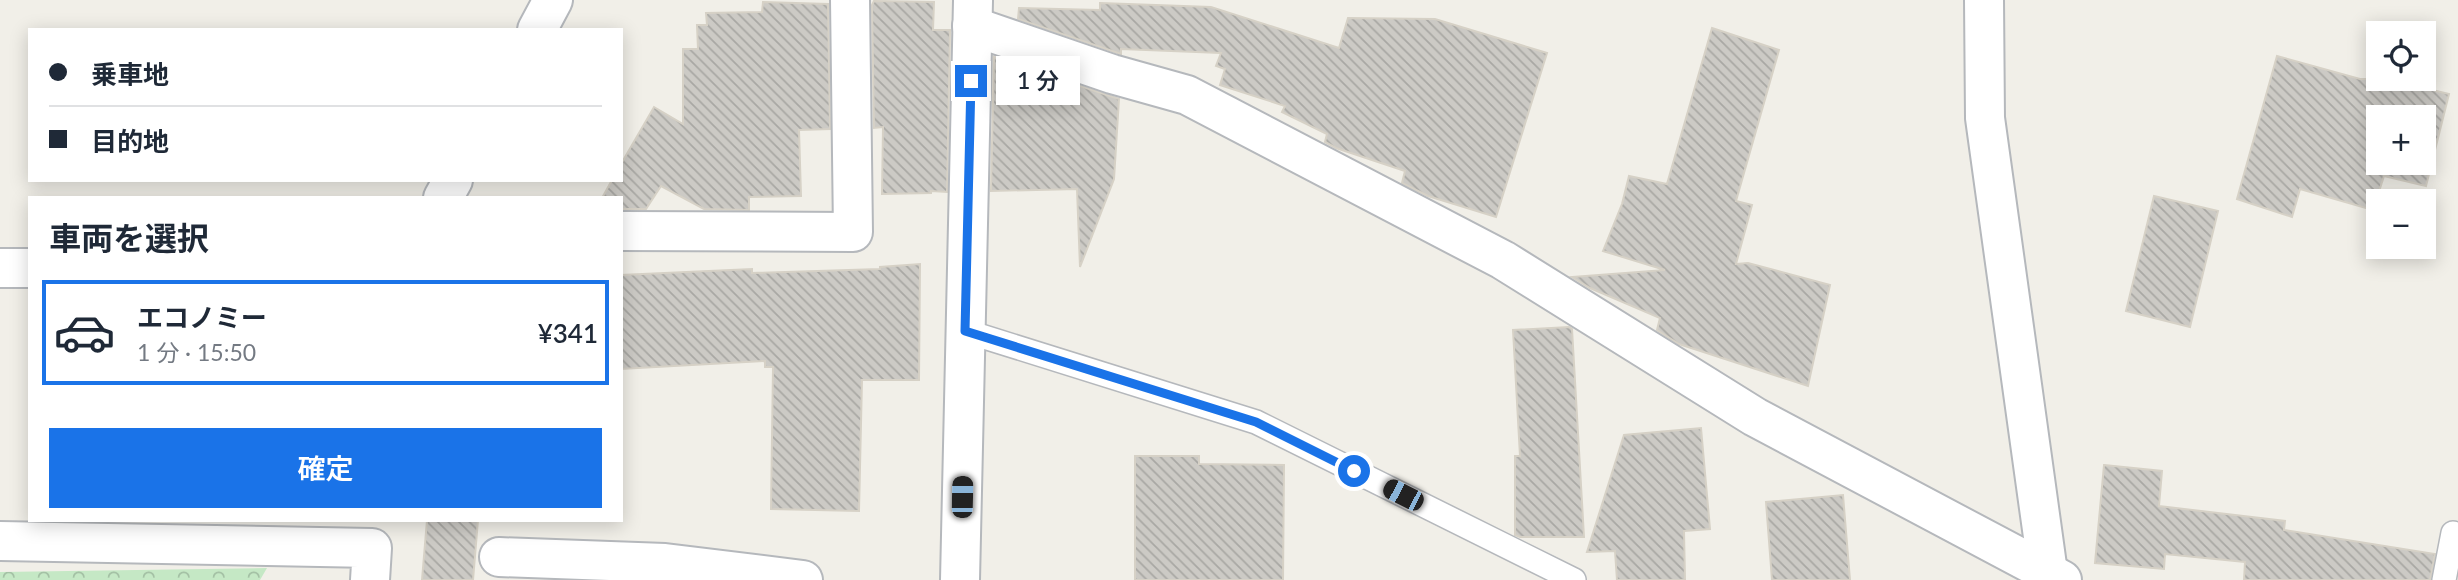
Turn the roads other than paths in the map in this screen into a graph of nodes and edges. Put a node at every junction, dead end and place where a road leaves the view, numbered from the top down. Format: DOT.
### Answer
graph roads {
  1 [pos="553,0"];
  2 [pos="850,0"];
  3 [pos="1984,0"];
  4 [pos="973,13"];
  5 [pos="538,28"];
  6 [pos="623,231"];
  7 [pos="0,268"];
  8 [pos="28,268"];
  9 [pos="965,331"];
  10 [pos="261,533"];
  11 [pos="2453,533"];
  12 [pos="0,541"];
  13 [pos="499,557"];
  14 [pos="2053,577"];
  15 [pos="370,580"];
  16 [pos="803,580"];
  17 [pos="960,580"];
  18 [pos="1574,580"];
  19 [pos="2444,580"];
  1 -- 5 [label="street"];
  2 -- 6 [label="street"];
  3 -- 14 [label="street"];
  4 -- 9 [label="street"];
  4 -- 14 [label="street"];
  7 -- 8 [label="street"];
  9 -- 17 [label="street"];
  9 -- 18 [label="lane"];
  10 -- 12 [label="street"];
  10 -- 15 [label="street"];
  11 -- 19 [label="lane"];
  13 -- 16 [label="street"];
}
